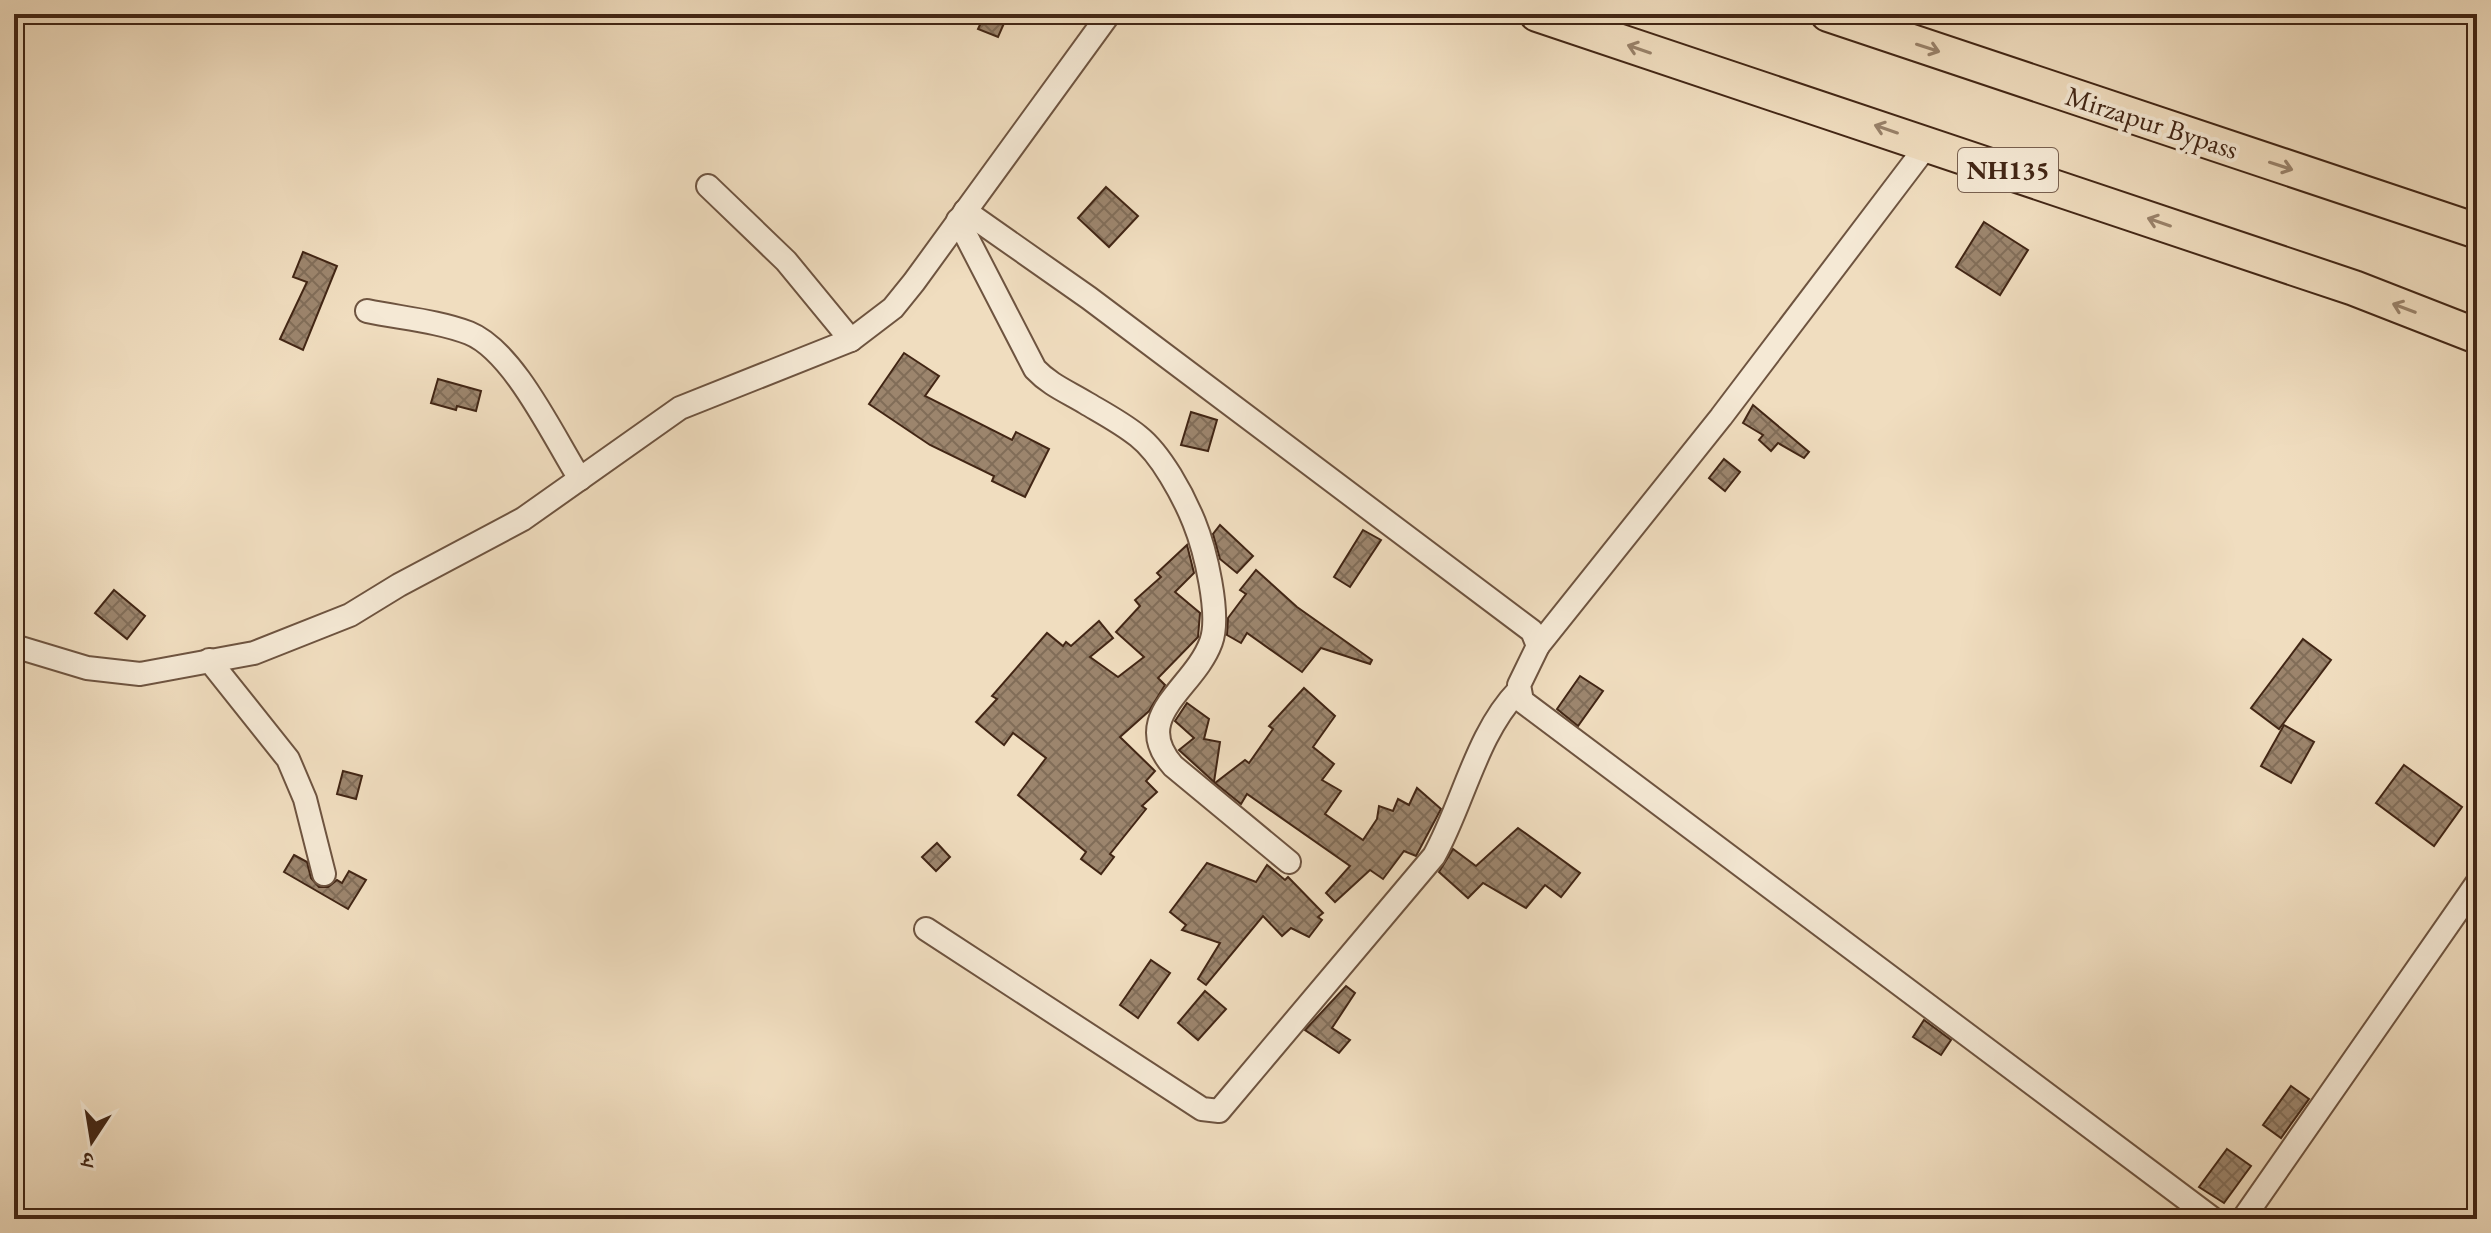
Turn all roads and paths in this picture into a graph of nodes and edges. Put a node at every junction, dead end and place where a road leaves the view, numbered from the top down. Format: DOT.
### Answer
graph roads {
  1 [pos="1109,14"];
  2 [pos="1537,14"];
  3 [pos="1828,14"];
  4 [pos="1922,152"];
  5 [pos="708,186"];
  6 [pos="961,216"];
  7 [pos="2477,231"];
  8 [pos="367,311"];
  9 [pos="2477,336"];
  10 [pos="851,340"];
  11 [pos="580,479"];
  12 [pos="14,646"];
  13 [pos="1538,646"];
  14 [pos="209,660"];
  15 [pos="1518,691"];
  16 [pos="1289,862"];
  17 [pos="324,874"];
  18 [pos="2477,883"];
  19 [pos="926,929"];
  20 [pos="2213,1219"];
  21 [pos="2243,1219"];
  1 -- 6 [label="street"];
  9 -- 2 [label="highway, NH135, one-way"];
  3 -- 7 [label="highway, Mirzapur Bypass, one-way"];
  4 -- 13 [label="street"];
  5 -- 10 [label="street"];
  6 -- 10 [label="street"];
  6 -- 13 [label="street"];
  6 -- 16 [label="street"];
  8 -- 11 [label="street"];
  10 -- 11 [label="street"];
  11 -- 14 [label="street"];
  12 -- 14 [label="street"];
  13 -- 15 [label="street"];
  14 -- 17 [label="street"];
  15 -- 19 [label="street"];
  15 -- 20 [label="street"];
  18 -- 21 [label="street"];
}
